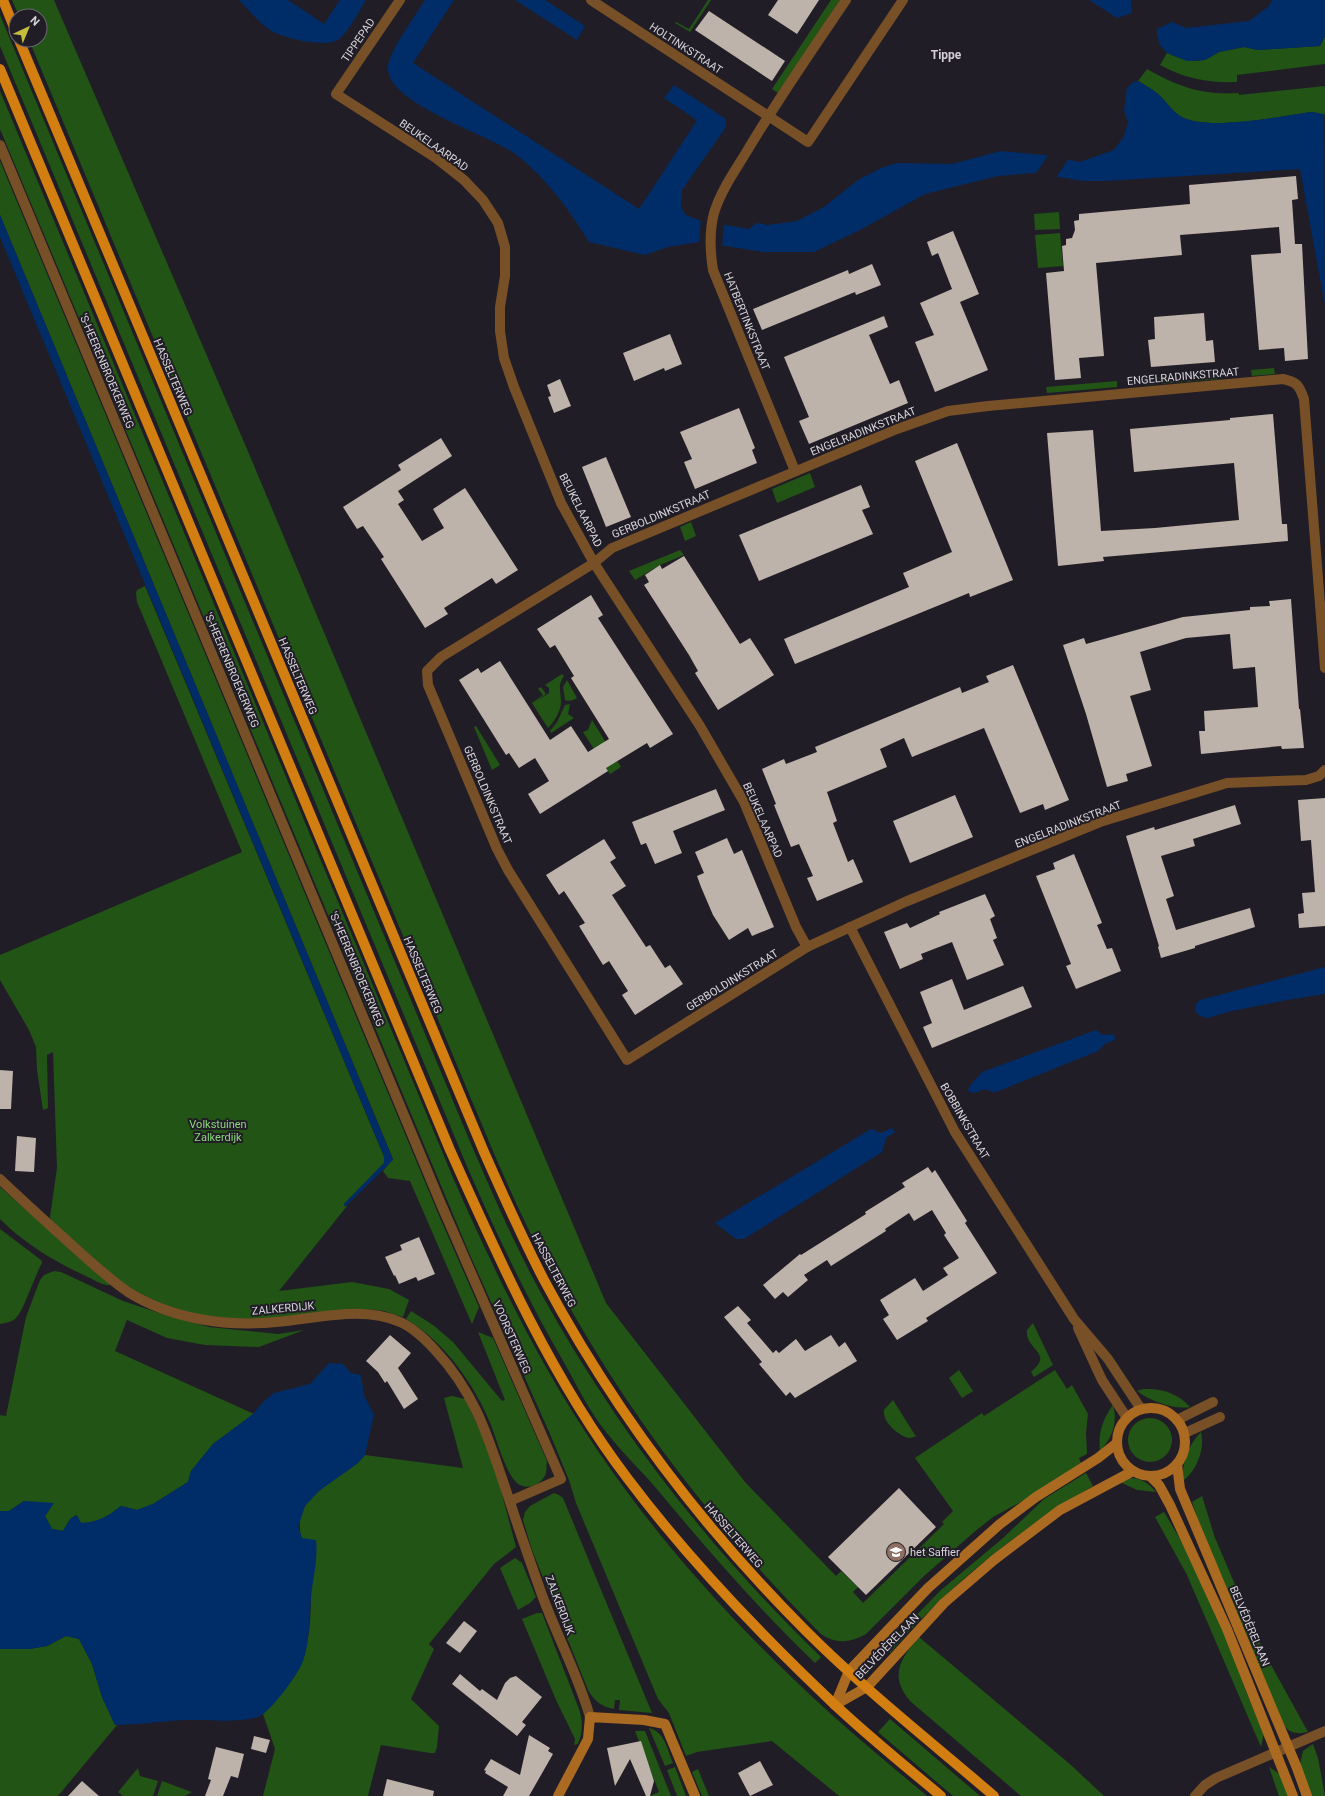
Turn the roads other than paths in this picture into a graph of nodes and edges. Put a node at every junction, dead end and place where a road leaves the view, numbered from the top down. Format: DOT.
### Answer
graph roads {
  1 [pos="3,0"];
  2 [pos="400,0"];
  3 [pos="591,0"];
  4 [pos="846,0"];
  5 [pos="903,0"];
  6 [pos="8,12"];
  7 [pos="22,48"];
  8 [pos="0,69"];
  9 [pos="336,94"];
  10 [pos="768,116"];
  11 [pos="0,145"];
  12 [pos="795,471"];
  13 [pos="594,563"];
  14 [pos="1325,668"];
  15 [pos="1325,770"];
  16 [pos="850,927"];
  17 [pos="807,947"];
  18 [pos="0,1179"];
  19 [pos="442,1204"];
  20 [pos="1074,1319"];
  21 [pos="1213,1402"];
  22 [pos="1141,1409"];
  23 [pos="1220,1417"];
  24 [pos="1127,1418"];
  25 [pos="1177,1420"];
  26 [pos="1185,1433"];
  27 [pos="1117,1443"];
  28 [pos="1177,1464"];
  29 [pos="1133,1471"];
  30 [pos="1150,1476"];
  31 [pos="510,1501"];
  32 [pos="849,1671"];
  33 [pos="867,1687"];
  34 [pos="835,1705"];
  35 [pos="590,1716"];
  36 [pos="1325,1731"];
  37 [pos="1288,1747"];
  38 [pos="1276,1751"];
  39 [pos="558,1796"];
  40 [pos="695,1796"];
  41 [pos="941,1796"];
  42 [pos="994,1796"];
  43 [pos="1195,1796"];
  44 [pos="1293,1796"];
  45 [pos="1307,1796"];
  1 -- 6 [label="main road"];
  2 -- 9 [label="street, TIPPEPAD"];
  3 -- 10 [label="street, HOLTINKSTRAAT"];
  4 -- 10 [label="street, HATBERTINKSTRAAT"];
  5 -- 10 [label="street"];
  7 -- 32 [label="main road, HASSELTERWEG"];
  8 -- 34 [label="main road"];
  9 -- 13 [label="street, BEUKELAARPAD"];
  10 -- 12 [label="street, HATBERTINKSTRAAT"];
  11 -- 19 [label="street, 'S-HEERENBROEKERWEG"];
  12 -- 13 [label="street, GERBOLDINKSTRAAT"];
  12 -- 14 [label="street, ENGELRADINKSTRAAT"];
  13 -- 17 [label="street, BEUKELAARPAD"];
  13 -- 17 [label="street, GERBOLDINKSTRAAT"];
  15 -- 16 [label="street, ENGELRADINKSTRAAT"];
  16 -- 17 [label="street, GERBOLDINKSTRAAT"];
  16 -- 20 [label="street, BOBBINKSTRAAT"];
  18 -- 31 [label="street, ZALKERDIJK"];
  19 -- 31 [label="street, VOORSTERWEG"];
  20 -- 22 [label="street, BOBBINKSTRAAT"];
  20 -- 24 [label="street, BOBBINKSTRAAT"];
  21 -- 25 [label="street"];
  22 -- 24 [label="main road"];
  22 -- 25 [label="main road"];
  23 -- 26 [label="street"];
  24 -- 27 [label="main road"];
  25 -- 26 [label="main road"];
  26 -- 28 [label="main road"];
  27 -- 29 [label="main road"];
  27 -- 32 [label="main road, BELVÉDÈRELAAN"];
  28 -- 30 [label="main road"];
  28 -- 37 [label="main road, BELVÉDÈRELAAN"];
  29 -- 30 [label="main road"];
  29 -- 33 [label="main road, BELVÉDÈRELAAN"];
  30 -- 38 [label="main road, BELVÉDÈRELAAN"];
  31 -- 35 [label="street, ZALKERDIJK"];
  32 -- 33 [label="main road, HASSELTERWEG"];
  32 -- 34 [label="main road, BELVÉDÈRELAAN"];
  33 -- 34 [label="main road, BELVÉDÈRELAAN"];
  33 -- 42 [label="main road, HASSELTERWEG"];
  34 -- 41 [label="main road"];
  35 -- 39 [label="main road"];
  35 -- 40 [label="main road"];
  36 -- 37 [label="street"];
  37 -- 38 [label="street"];
  37 -- 45 [label="main road, BELVÉDÈRELAAN"];
  38 -- 43 [label="street"];
  38 -- 44 [label="main road, BELVÉDÈRELAAN"];
}
